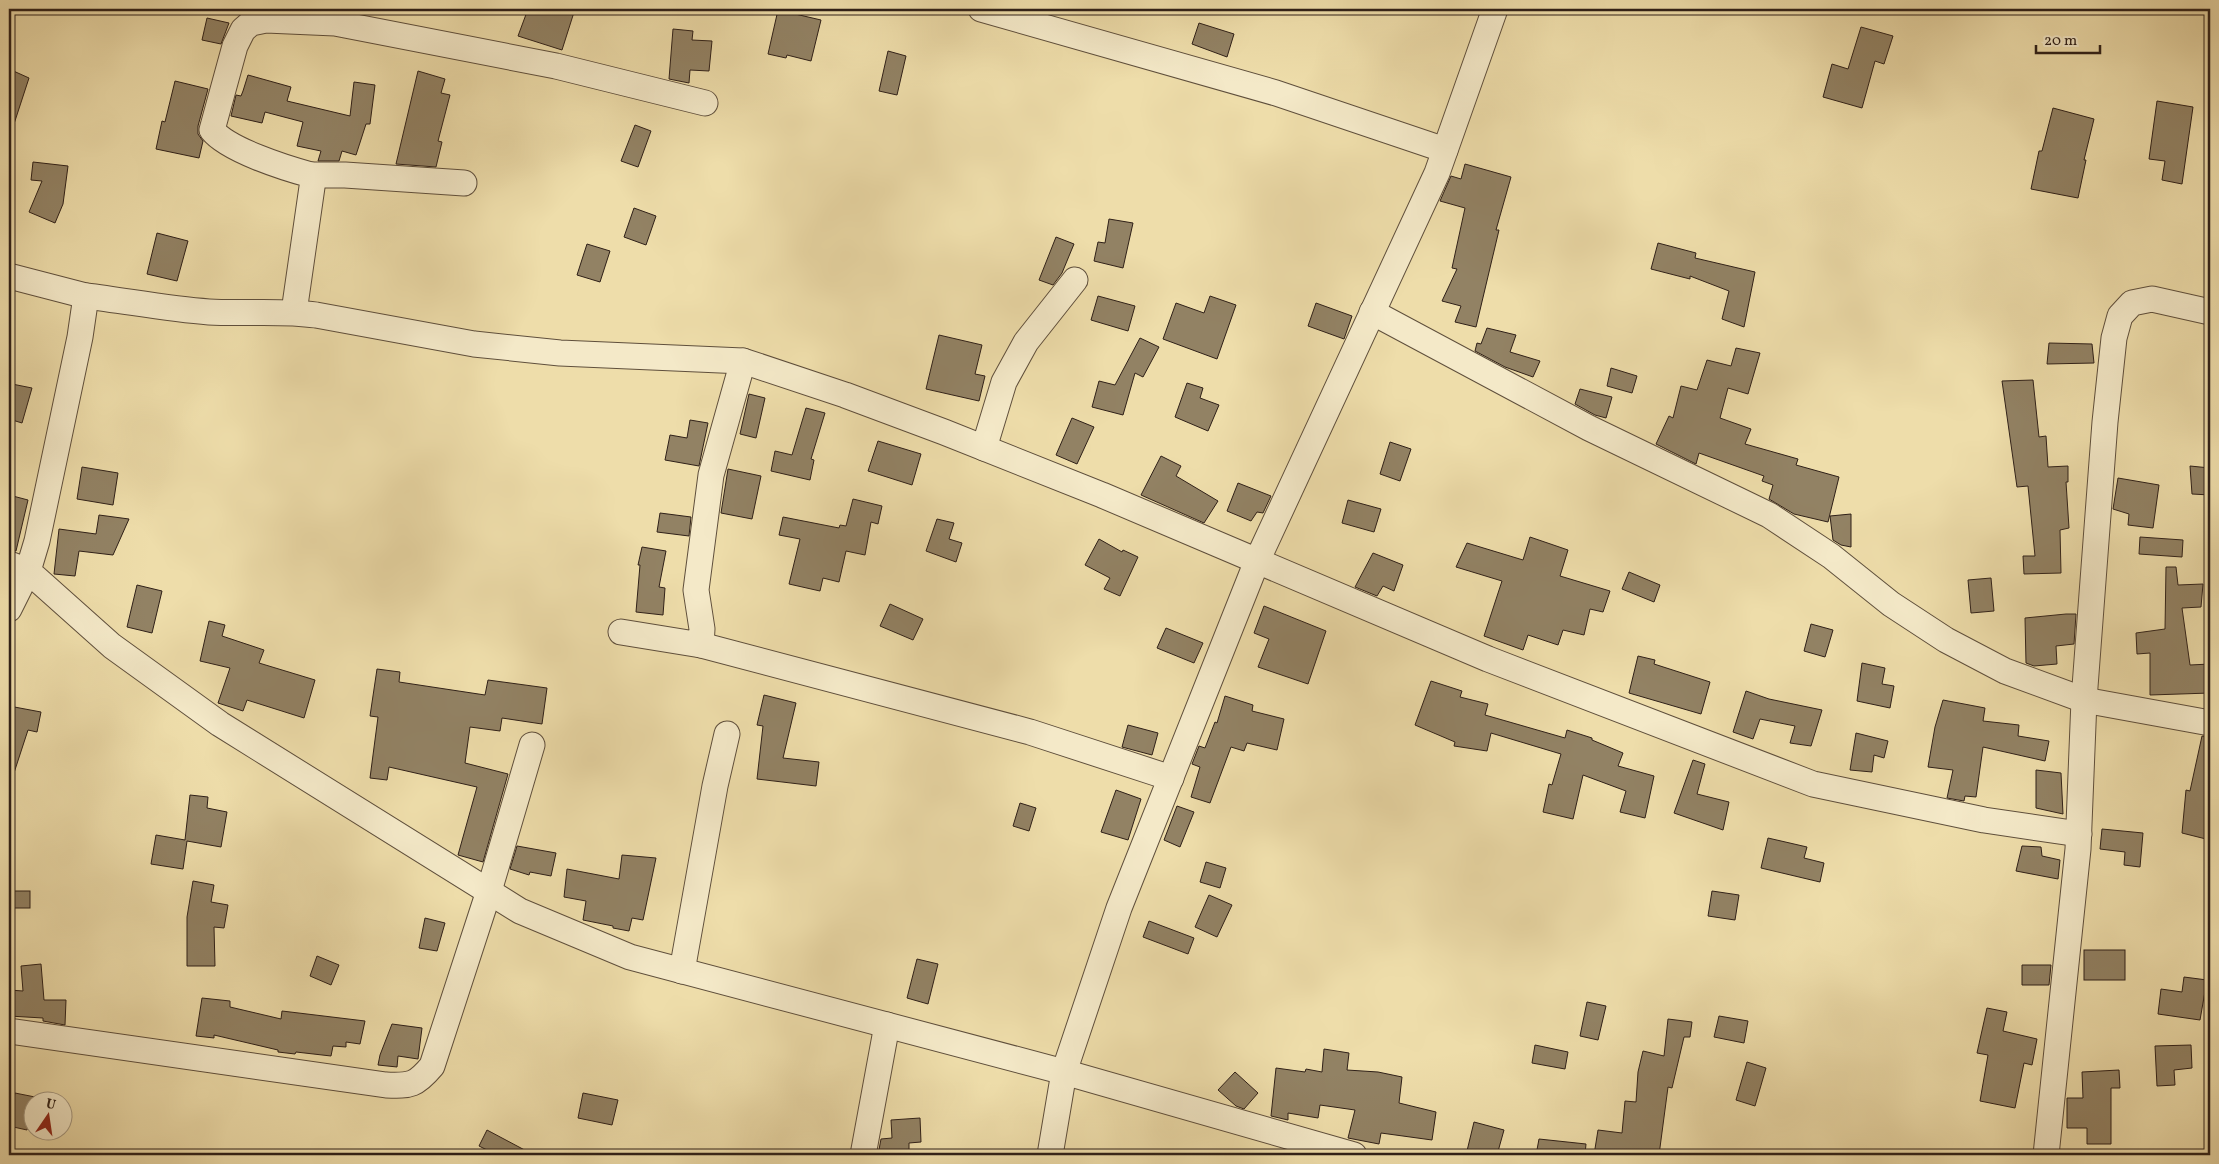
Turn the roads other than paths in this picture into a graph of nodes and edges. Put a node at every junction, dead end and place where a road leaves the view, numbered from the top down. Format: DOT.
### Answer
graph roads {
  1 [pos="981,9"];
  2 [pos="1496,9"];
  3 [pos="705,103"];
  4 [pos="1445,150"];
  5 [pos="311,175"];
  6 [pos="464,183"];
  7 [pos="9,276"];
  8 [pos="1075,280"];
  9 [pos="86,296"];
  10 [pos="294,312"];
  11 [pos="1372,312"];
  12 [pos="2210,312"];
  13 [pos="743,361"];
  14 [pos="984,448"];
  15 [pos="1257,561"];
  16 [pos="18,567"];
  17 [pos="9,609"];
  18 [pos="621,632"];
  19 [pos="701,645"];
  20 [pos="2084,700"];
  21 [pos="2210,723"];
  22 [pos="727,734"];
  23 [pos="532,745"];
  24 [pos="1171,778"];
  25 [pos="2079,834"];
  26 [pos="489,891"];
  27 [pos="682,971"];
  28 [pos="886,1025"];
  29 [pos="9,1031"];
  30 [pos="1064,1072"];
  31 [pos="863,1155"];
  32 [pos="1050,1155"];
  33 [pos="1354,1155"];
  34 [pos="2046,1155"];
  1 -- 4 [label="street"];
  2 -- 4 [label="street"];
  3 -- 5 [label="street"];
  4 -- 11 [label="street"];
  5 -- 6 [label="street"];
  5 -- 10 [label="street"];
  7 -- 9 [label="street"];
  8 -- 14 [label="street"];
  9 -- 10 [label="street"];
  9 -- 16 [label="street"];
  10 -- 13 [label="street"];
  11 -- 15 [label="street"];
  11 -- 20 [label="street"];
  12 -- 20 [label="street"];
  13 -- 14 [label="street"];
  13 -- 19 [label="street"];
  14 -- 15 [label="street"];
  15 -- 24 [label="street"];
  15 -- 25 [label="street"];
  16 -- 17 [label="street"];
  16 -- 26 [label="street"];
  18 -- 19 [label="street"];
  19 -- 24 [label="street"];
  20 -- 21 [label="street"];
  20 -- 25 [label="street"];
  22 -- 27 [label="street"];
  23 -- 26 [label="street"];
  24 -- 30 [label="street"];
  25 -- 34 [label="street"];
  26 -- 27 [label="street"];
  26 -- 29 [label="street"];
  27 -- 28 [label="street"];
  28 -- 30 [label="street"];
  28 -- 31 [label="street"];
  30 -- 32 [label="street"];
  30 -- 33 [label="street"];
}
